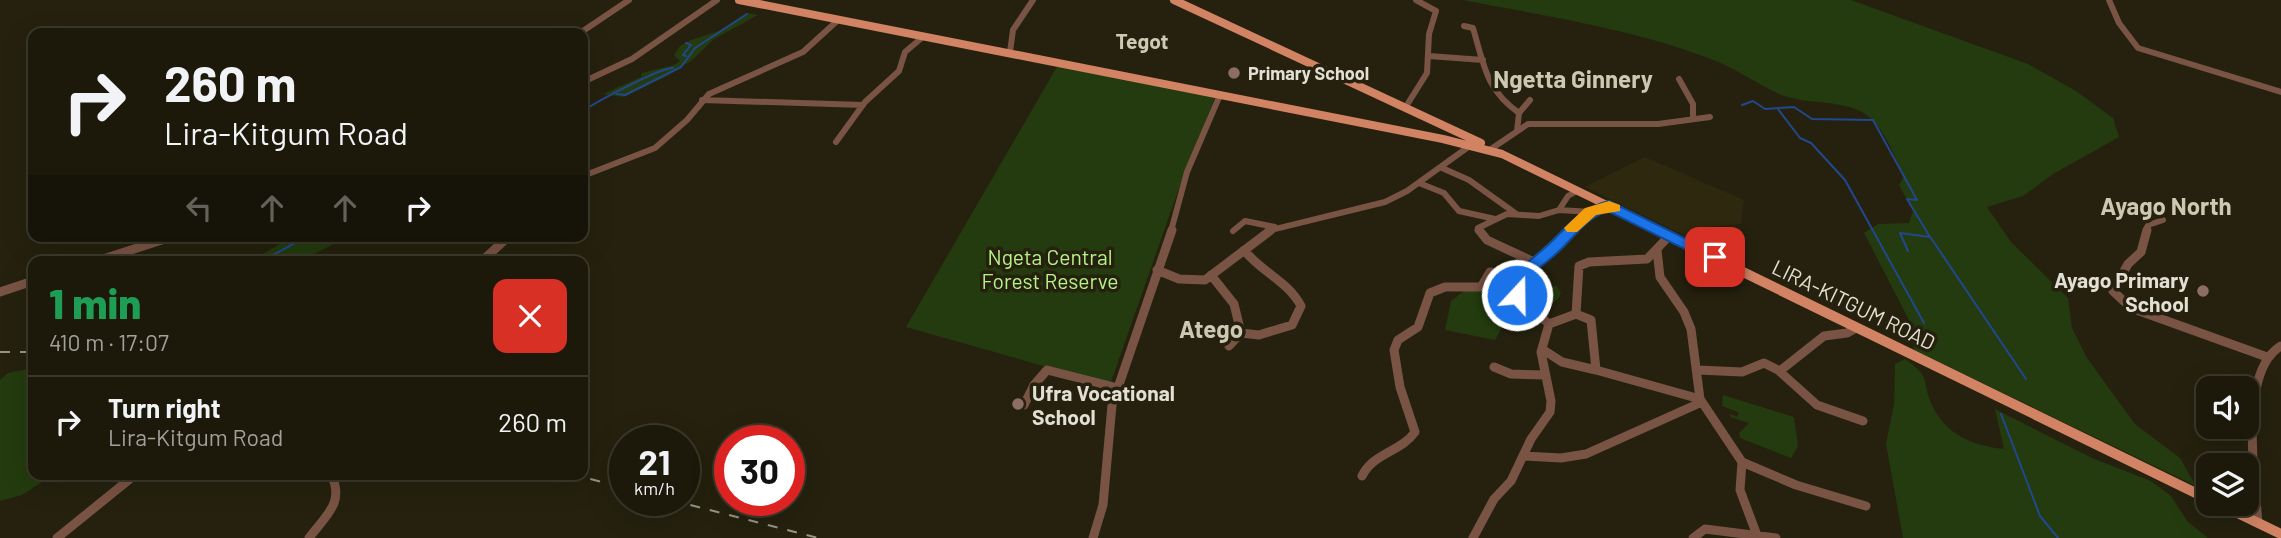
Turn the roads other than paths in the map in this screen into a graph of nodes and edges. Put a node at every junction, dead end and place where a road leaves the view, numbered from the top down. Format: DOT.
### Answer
graph roads {
  1 [pos="629,0"];
  2 [pos="717,0"];
  3 [pos="739,0"];
  4 [pos="1033,0"];
  5 [pos="1174,0"];
  6 [pos="1416,0"];
  7 [pos="2109,0"];
  8 [pos="837,21"];
  9 [pos="1464,26"];
  10 [pos="587,28"];
  11 [pos="924,36"];
  12 [pos="1010,52"];
  13 [pos="1429,56"];
  14 [pos="1483,60"];
  15 [pos="1679,79"];
  16 [pos="588,80"];
  17 [pos="2281,92"];
  18 [pos="1220,95"];
  19 [pos="702,100"];
  20 [pos="1530,100"];
  21 [pos="863,105"];
  22 [pos="1405,108"];
  23 [pos="1518,113"];
  24 [pos="1710,117"];
  25 [pos="1693,119"];
  26 [pos="1517,131"];
  27 [pos="836,142"];
  28 [pos="1471,145"];
  29 [pos="1491,149"];
  30 [pos="1502,154"];
  31 [pos="1442,168"];
  32 [pos="588,174"];
  33 [pos="1419,183"];
  34 [pos="1577,191"];
  35 [pos="1609,205"];
  36 [pos="1559,210"];
  37 [pos="1591,212"];
  38 [pos="1515,213"];
  39 [pos="1495,219"];
  40 [pos="2163,220"];
  41 [pos="1278,228"];
  42 [pos="1233,231"];
  43 [pos="1670,235"];
  44 [pos="156,242"];
  45 [pos="503,242"];
  46 [pos="1244,250"];
  47 [pos="1657,250"];
  48 [pos="112,256"];
  49 [pos="487,256"];
  50 [pos="1534,262"];
  51 [pos="1157,270"];
  52 [pos="1211,275"];
  53 [pos="1520,279"];
  54 [pos="28,283"];
  55 [pos="0,292"];
  56 [pos="1576,314"];
  57 [pos="1549,324"];
  58 [pos="1856,328"];
  59 [pos="1241,333"];
  60 [pos="1229,346"];
  61 [pos="2281,346"];
  62 [pos="1542,349"];
  63 [pos="2267,357"];
  64 [pos="1494,367"];
  65 [pos="1596,370"];
  66 [pos="1698,370"];
  67 [pos="1781,370"];
  68 [pos="1545,375"];
  69 [pos="1118,388"];
  70 [pos="1701,401"];
  71 [pos="1024,405"];
  72 [pos="1863,421"];
  73 [pos="1524,456"];
  74 [pos="1742,462"];
  75 [pos="1362,476"];
  76 [pos="129,480"];
  77 [pos="334,480"];
  78 [pos="2196,493"];
  79 [pos="1866,506"];
  80 [pos="2244,516"];
  81 [pos="2258,523"];
  82 [pos="2281,534"];
  83 [pos="1759,536"];
  84 [pos="57,538"];
  85 [pos="309,538"];
  86 [pos="1093,538"];
  87 [pos="1473,538"];
  88 [pos="1693,538"];
  89 [pos="1776,538"];
  1 -- 10 [label="street"];
  2 -- 16 [label="street"];
  3 -- 8 [label="main road, LIRA-KITGUM ROAD"];
  4 -- 12 [label="street"];
  5 -- 22 [label="main road"];
  6 -- 13 [label="street"];
  7 -- 17 [label="street"];
  8 -- 11 [label="main road, LIRA-KITGUM ROAD"];
  8 -- 19 [label="street"];
  9 -- 14 [label="street"];
  11 -- 12 [label="main road, LIRA-KITGUM ROAD"];
  11 -- 21 [label="street"];
  12 -- 18 [label="main road, LIRA-KITGUM ROAD"];
  13 -- 14 [label="street"];
  13 -- 22 [label="street"];
  14 -- 23 [label="street"];
  15 -- 25 [label="street"];
  18 -- 28 [label="main road, LIRA-KITGUM ROAD"];
  18 -- 51 [label="street"];
  19 -- 21 [label="street"];
  19 -- 32 [label="street"];
  20 -- 23 [label="street"];
  21 -- 27 [label="street"];
  22 -- 29 [label="main road"];
  23 -- 26 [label="street"];
  24 -- 25 [label="street"];
  25 -- 26 [label="street"];
  26 -- 29 [label="street"];
  28 -- 30 [label="main road, LIRA-KITGUM ROAD"];
  28 -- 31 [label="street"];
  29 -- 30 [label="main road"];
  30 -- 34 [label="main road, LIRA-KITGUM ROAD"];
  31 -- 33 [label="street"];
  31 -- 38 [label="street"];
  33 -- 39 [label="street"];
  33 -- 41 [label="street"];
  34 -- 35 [label="main road, LIRA-KITGUM ROAD"];
  34 -- 36 [label="street"];
  35 -- 37 [label="street"];
  35 -- 43 [label="main road, LIRA-KITGUM ROAD"];
  36 -- 37 [label="street"];
  36 -- 38 [label="street"];
  37 -- 50 [label="street"];
  38 -- 39 [label="street"];
  39 -- 50 [label="street"];
  40 -- 63 [label="street"];
  41 -- 42 [label="street"];
  41 -- 46 [label="street"];
  43 -- 47 [label="street"];
  43 -- 58 [label="main road, LIRA-KITGUM ROAD"];
  44 -- 48 [label="street"];
  45 -- 49 [label="street"];
  46 -- 52 [label="street"];
  46 -- 59 [label="street"];
  47 -- 56 [label="street"];
  47 -- 66 [label="street"];
  50 -- 53 [label="street"];
  51 -- 52 [label="street"];
  51 -- 69 [label="street"];
  52 -- 59 [label="street"];
  53 -- 57 [label="street"];
  53 -- 75 [label="street"];
  54 -- 55 [label="street"];
  56 -- 57 [label="street"];
  56 -- 65 [label="street"];
  57 -- 62 [label="street"];
  58 -- 67 [label="street"];
  58 -- 78 [label="main road, LIRA-KITGUM ROAD"];
  59 -- 60 [label="street"];
  61 -- 63 [label="street"];
  62 -- 65 [label="street"];
  62 -- 68 [label="street"];
  63 -- 81 [label="street"];
  64 -- 68 [label="street"];
  65 -- 70 [label="street"];
  66 -- 67 [label="street"];
  66 -- 70 [label="street"];
  67 -- 72 [label="street"];
  68 -- 73 [label="street"];
  69 -- 71 [label="street"];
  69 -- 86 [label="street"];
  70 -- 73 [label="street"];
  70 -- 74 [label="street"];
  73 -- 87 [label="street"];
  74 -- 79 [label="street"];
  74 -- 83 [label="street"];
  76 -- 84 [label="street"];
  77 -- 85 [label="street"];
  80 -- 81 [label="main road"];
  81 -- 82 [label="main road"];
  83 -- 88 [label="street"];
  83 -- 89 [label="street"];
}
